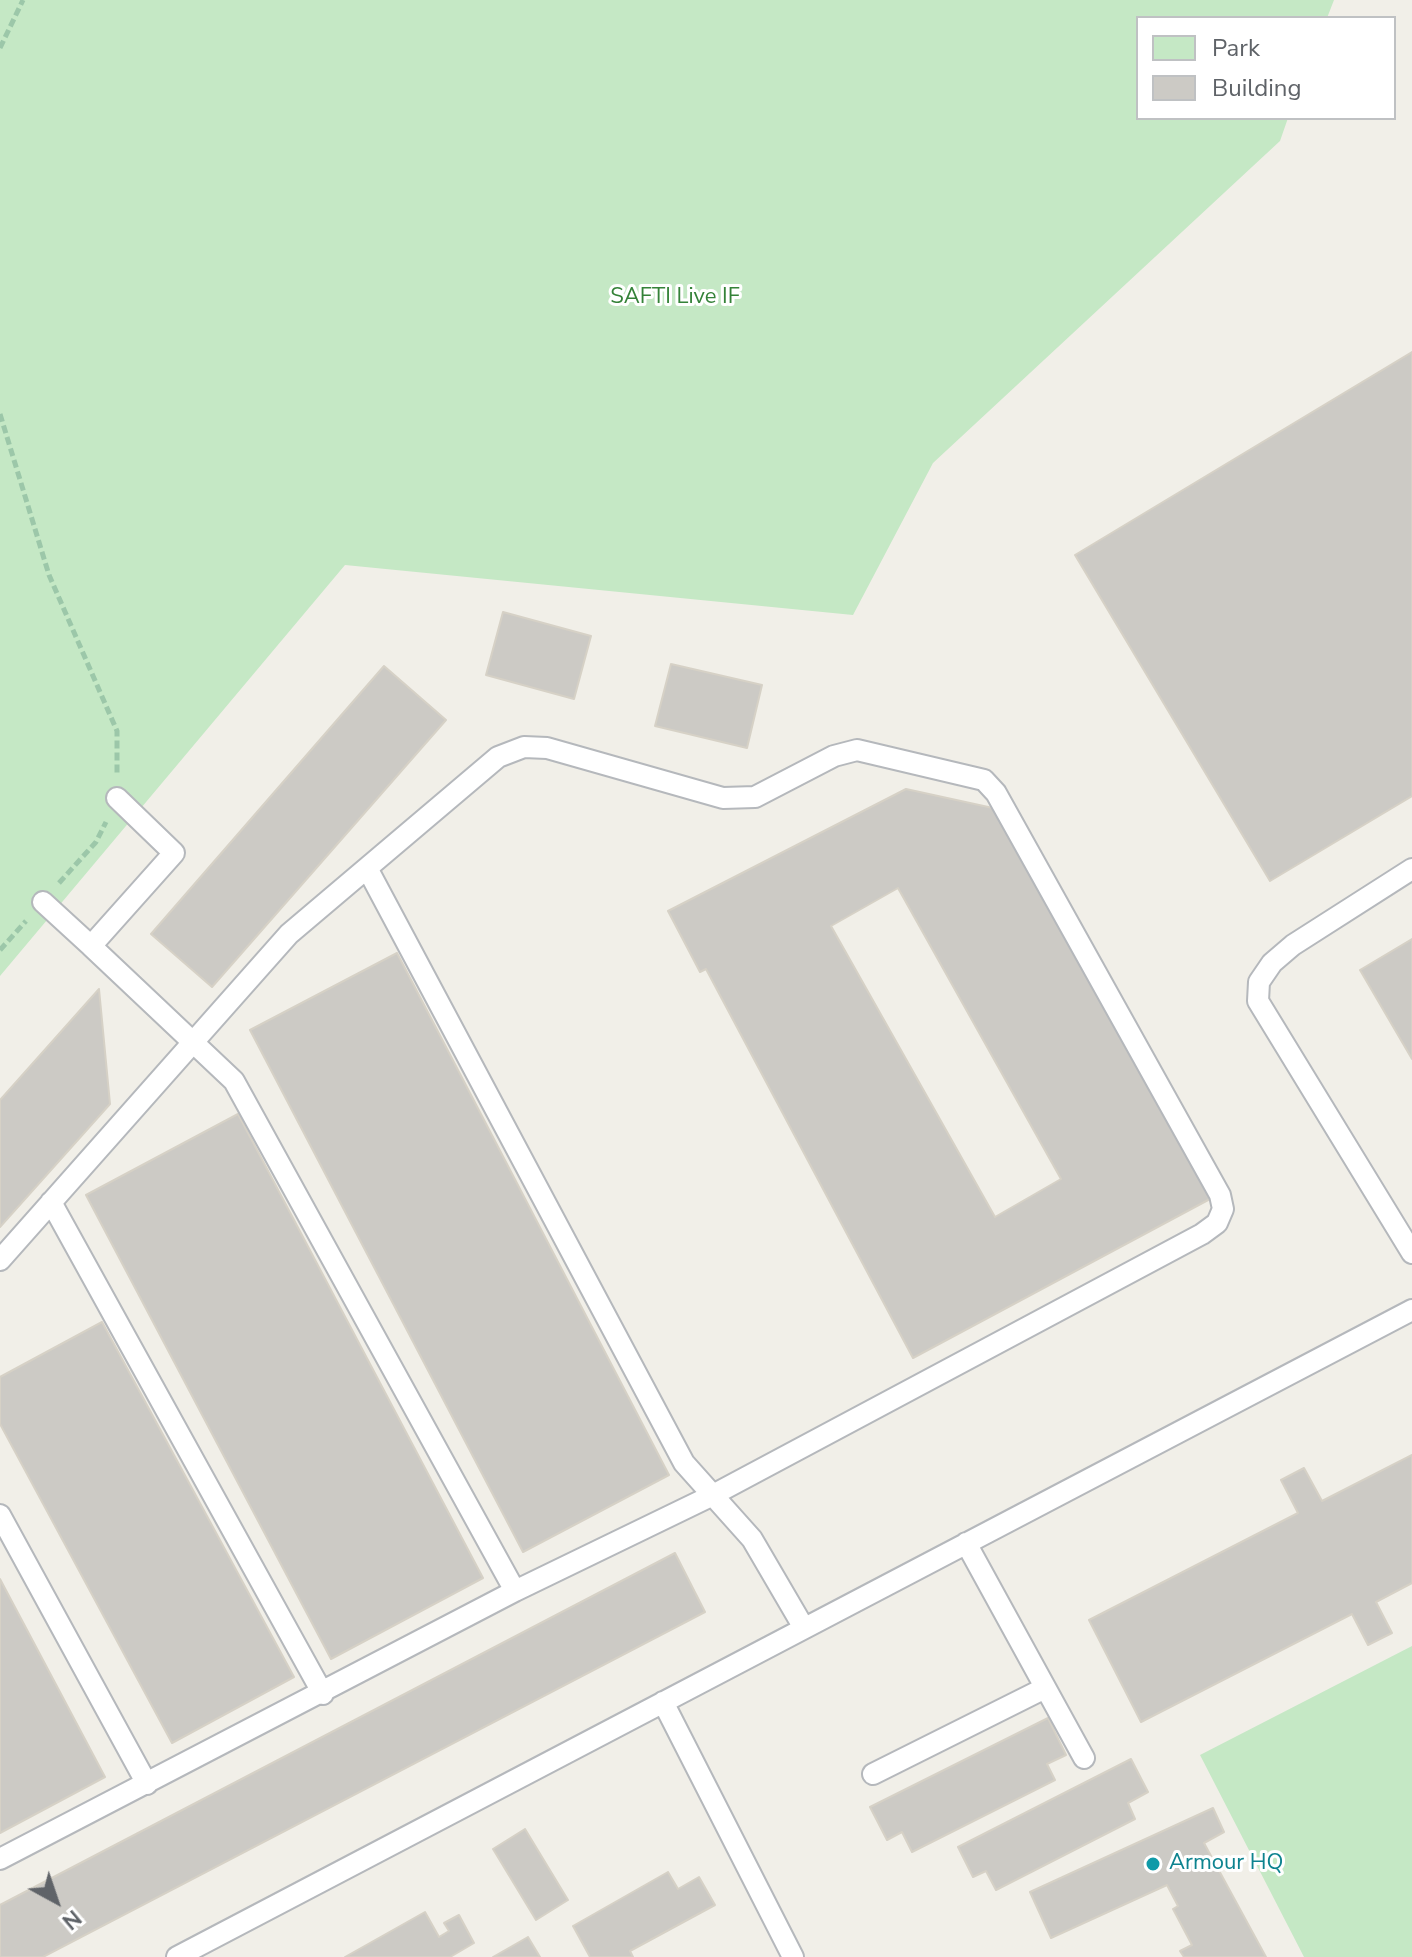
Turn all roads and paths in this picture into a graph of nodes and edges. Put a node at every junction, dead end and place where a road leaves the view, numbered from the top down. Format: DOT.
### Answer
graph roads {
  1 [pos="23,0"];
  2 [pos="0,48"];
  3 [pos="0,414"];
  4 [pos="117,798"];
  5 [pos="367,868"];
  6 [pos="1412,869"];
  7 [pos="43,902"];
  8 [pos="91,946"];
  9 [pos="0,950"];
  10 [pos="194,1041"];
  11 [pos="51,1202"];
  12 [pos="1412,1253"];
  13 [pos="0,1260"];
  14 [pos="1412,1310"];
  15 [pos="711,1496"];
  16 [pos="0,1515"];
  17 [pos="966,1543"];
  18 [pos="515,1591"];
  19 [pos="804,1628"];
  20 [pos="1045,1688"];
  21 [pos="323,1694"];
  22 [pos="663,1702"];
  23 [pos="1084,1758"];
  24 [pos="873,1774"];
  25 [pos="147,1784"];
  26 [pos="0,1859"];
  27 [pos="790,1956"];
  28 [pos="177,1957"];
  1 -- 2 [label="path"];
  3 -- 4 [label="path"];
  4 -- 7 [label="path"];
  4 -- 8 [label="lane"];
  5 -- 10 [label="lane"];
  5 -- 15 [label="lane"];
  5 -- 15 [label="lane"];
  6 -- 12 [label="lane"];
  7 -- 8 [label="lane"];
  7 -- 9 [label="path"];
  8 -- 10 [label="lane"];
  10 -- 11 [label="lane"];
  10 -- 18 [label="lane"];
  11 -- 13 [label="lane"];
  11 -- 21 [label="lane"];
  14 -- 17 [label="lane"];
  15 -- 18 [label="lane"];
  15 -- 19 [label="lane"];
  16 -- 25 [label="lane"];
  17 -- 19 [label="lane"];
  17 -- 20 [label="lane"];
  18 -- 21 [label="lane"];
  19 -- 22 [label="lane"];
  20 -- 23 [label="lane"];
  20 -- 24 [label="lane"];
  21 -- 25 [label="lane"];
  22 -- 27 [label="lane"];
  22 -- 28 [label="lane"];
  25 -- 26 [label="lane"];
}
